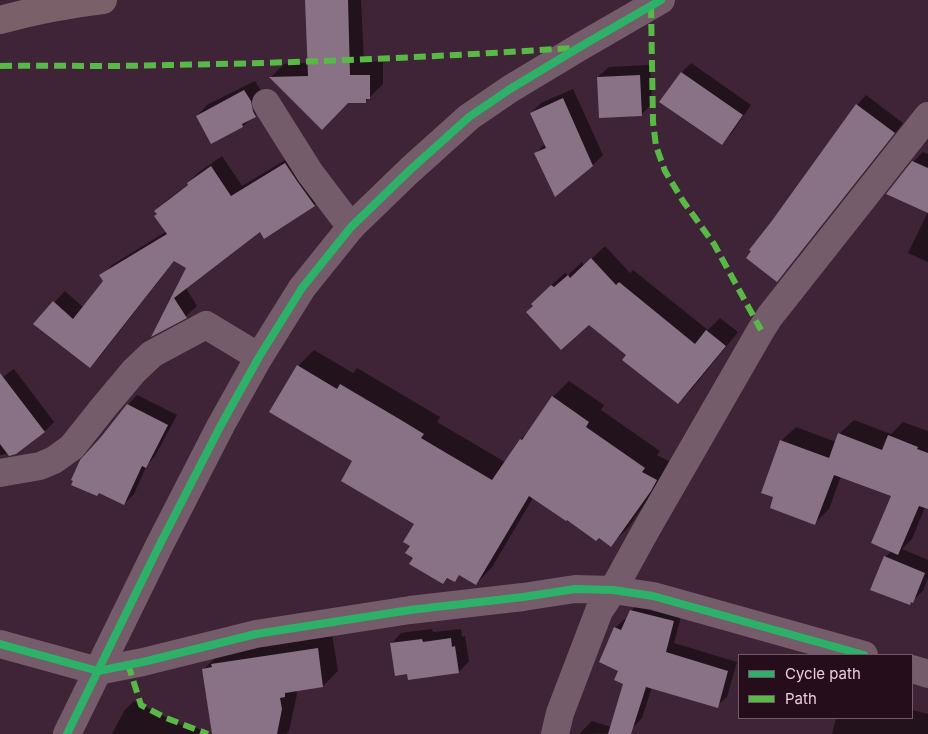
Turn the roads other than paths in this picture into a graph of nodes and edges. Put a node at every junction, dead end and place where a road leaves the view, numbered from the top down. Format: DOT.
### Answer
graph roads {
  1 [pos="103,0"];
  2 [pos="661,0"];
  3 [pos="0,20"];
  4 [pos="266,103"];
  5 [pos="928,116"];
  6 [pos="352,227"];
  7 [pos="259,357"];
  8 [pos="0,473"];
  9 [pos="613,590"];
  10 [pos="0,644"];
  11 [pos="860,654"];
  12 [pos="913,669"];
  13 [pos="98,671"];
  14 [pos="928,674"];
  15 [pos="67,734"];
  16 [pos="554,734"];
  1 -- 3 [label="highway"];
  2 -- 6 [label="street"];
  4 -- 6 [label="street"];
  5 -- 9 [label="street"];
  6 -- 7 [label="street"];
  7 -- 8 [label="street"];
  7 -- 13 [label="street"];
  9 -- 11 [label="street"];
  9 -- 13 [label="street"];
  9 -- 16 [label="street"];
  10 -- 13 [label="street"];
  12 -- 14 [label="street"];
  13 -- 15 [label="street"];
}
